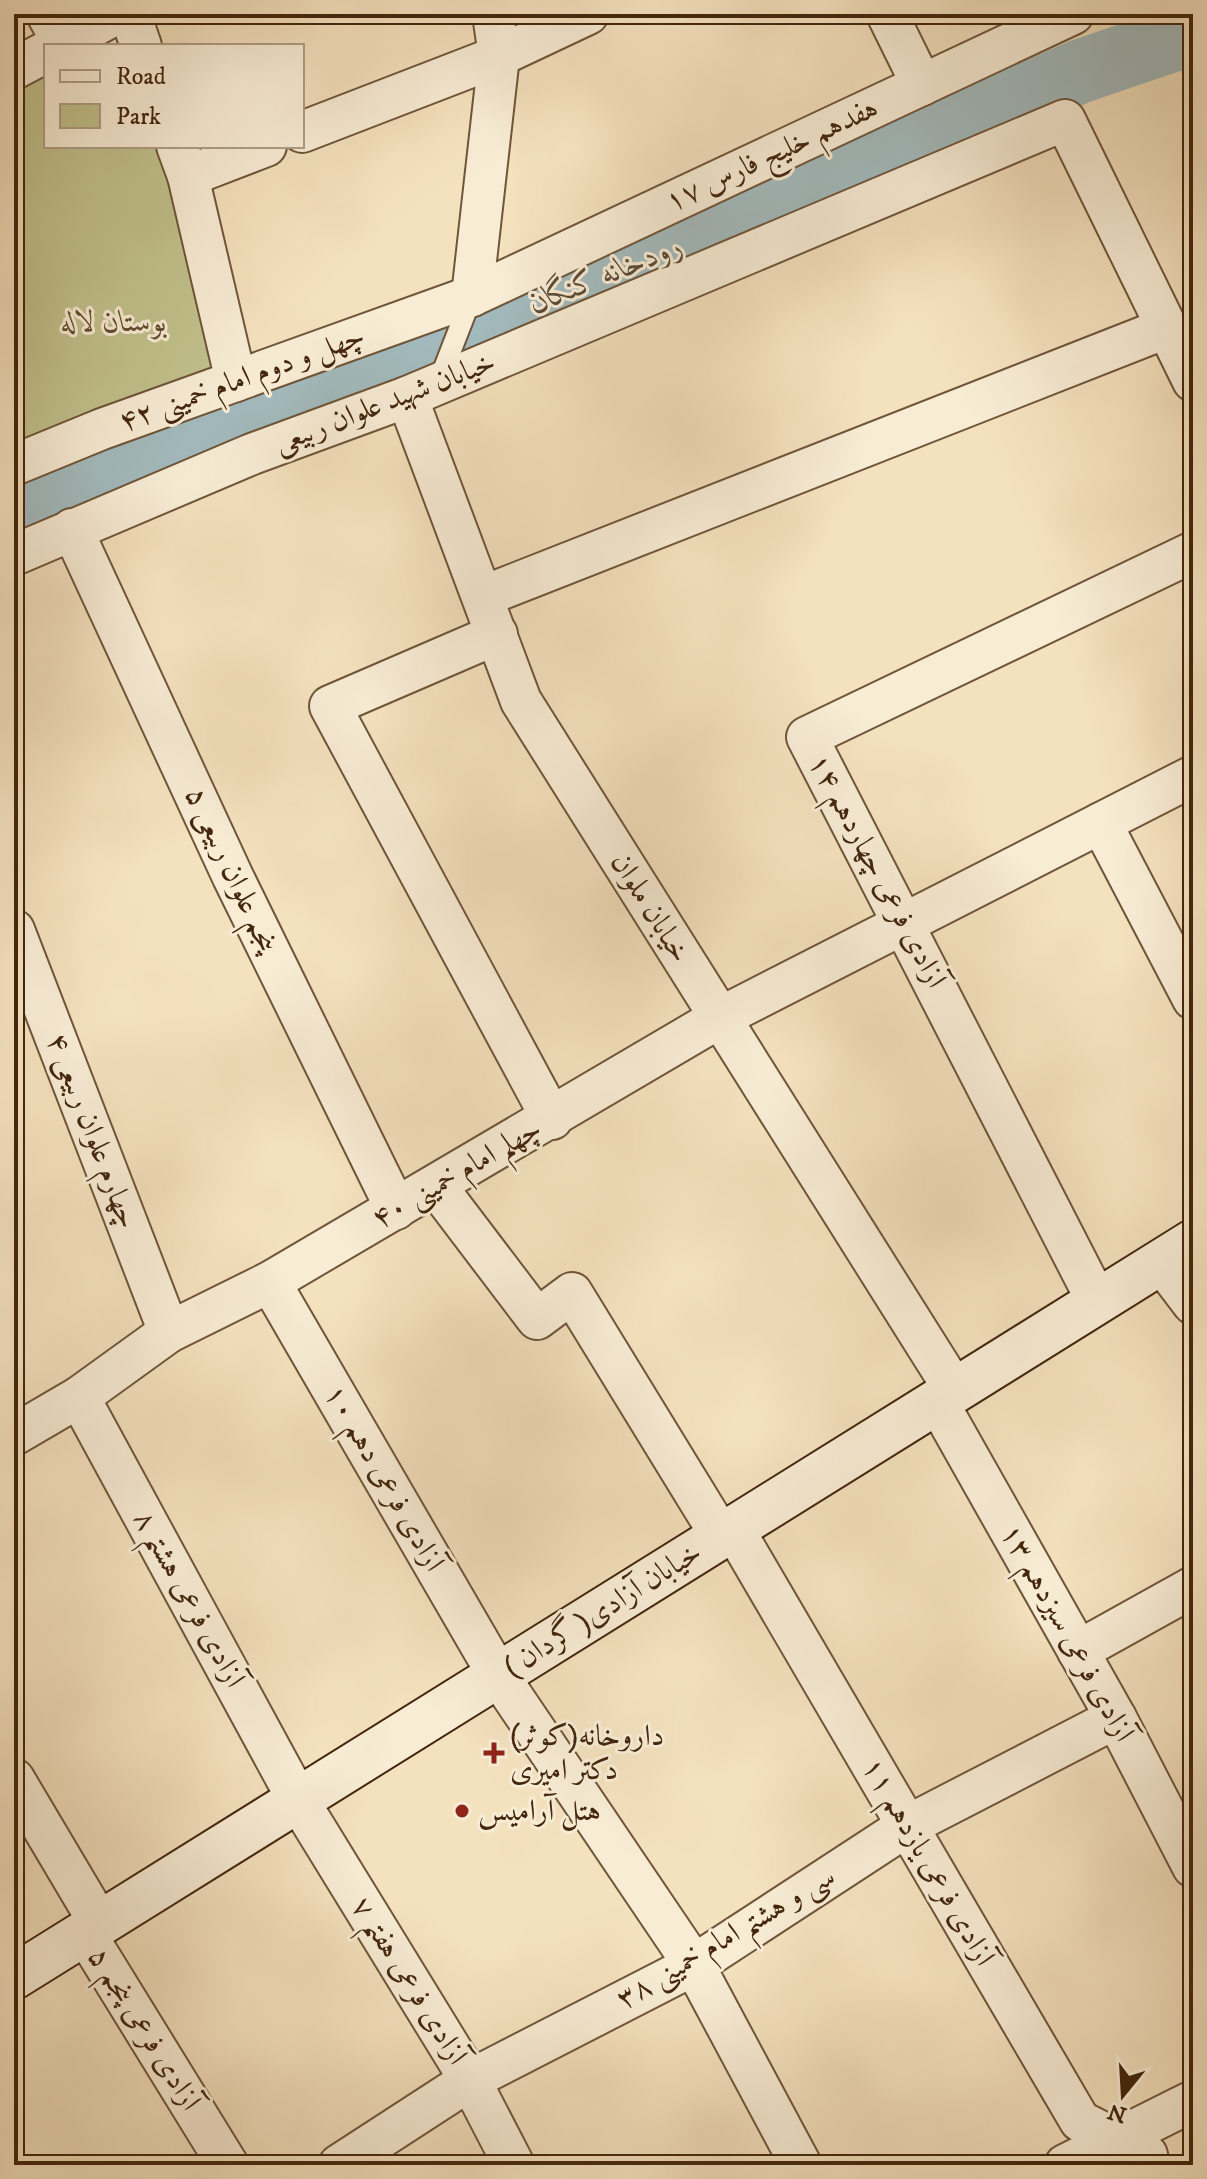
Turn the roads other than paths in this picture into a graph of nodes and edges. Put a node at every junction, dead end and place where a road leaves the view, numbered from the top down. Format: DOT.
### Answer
graph roads {
  1 [pos="116,14"];
  2 [pos="130,14"];
  3 [pos="493,14"];
  4 [pos="588,14"];
  5 [pos="887,14"];
  6 [pos="1073,14"];
  7 [pos="53,39"];
  8 [pos="140,44"];
  9 [pos="44,46"];
  10 [pos="499,56"];
  11 [pos="14,69"];
  12 [pos="922,85"];
  13 [pos="304,131"];
  14 [pos="255,148"];
  15 [pos="182,161"];
  16 [pos="472,296"];
  17 [pos="1166,328"];
  18 [pos="236,381"];
  19 [pos="1193,381"];
  20 [pos="423,391"];
  21 [pos="14,465"];
  22 [pos="72,529"];
  23 [pos="1193,552"];
  24 [pos="14,555"];
  25 [pos="484,596"];
  26 [pos="497,634"];
  27 [pos="1193,776"];
  28 [pos="1101,823"];
  29 [pos="906,924"];
  30 [pos="14,930"];
  31 [pos="1193,999"];
  32 [pos="719,1018"];
  33 [pos="552,1119"];
  34 [pos="436,1186"];
  35 [pos="396,1209"];
  36 [pos="1177,1252"];
  37 [pos="270,1282"];
  38 [pos="1097,1301"];
  39 [pos="1193,1304"];
  40 [pos="169,1332"];
  41 [pos="946,1395"];
  42 [pos="79,1397"];
  43 [pos="14,1435"];
  44 [pos="727,1532"];
  45 [pos="1193,1587"];
  46 [pos="1078,1651"];
  47 [pos="498,1675"];
  48 [pos="1116,1718"];
  49 [pos="14,1779"];
  50 [pos="298,1800"];
  51 [pos="907,1826"];
  52 [pos="1188,1843"];
  53 [pos="92,1928"];
  54 [pos="694,1965"];
  55 [pos="14,1977"];
  56 [pos="470,2080"];
  57 [pos="1193,2101"];
  58 [pos="1115,2139"];
  59 [pos="228,2165"];
  60 [pos="339,2165"];
  61 [pos="514,2165"];
  62 [pos="801,2165"];
  63 [pos="1065,2165"];
  64 [pos="1149,2165"];
  1 -- 7 [label="street"];
  2 -- 8 [label="street"];
  3 -- 10 [label="street"];
  4 -- 10 [label="street"];
  5 -- 12 [label="street"];
  6 -- 12 [label="street, هفدهم خلیج فارس ۱۷"];
  9 -- 11 [label="street"];
  10 -- 13 [label="street"];
  10 -- 16 [label="street"];
  12 -- 16 [label="street, هفدهم خلیج فارس ۱۷"];
  14 -- 15 [label="street"];
  15 -- 18 [label="street"];
  16 -- 18 [label="street, چهل و دوم امام خمینی ۴۲"];
  16 -- 20 [label="lane"];
  17 -- 19 [label="street"];
  17 -- 20 [label="street, خیابان شهید علوان ربیعی"];
  17 -- 25 [label="street"];
  18 -- 21 [label="street, چهل و دوم امام خمینی ۴۲"];
  20 -- 22 [label="street, خیابان شهید علوان ربیعی"];
  20 -- 25 [label="street, خیابان ملوان"];
  22 -- 24 [label="street, خیابان شهید علوان ربیعی"];
  22 -- 35 [label="street, پنجم علوان ربیعی ۵"];
  23 -- 29 [label="street, آزادی فرعی چهاردهم ۱۴"];
  25 -- 26 [label="street, خیابان ملوان"];
  26 -- 32 [label="street, خیابان ملوان"];
  26 -- 33 [label="street"];
  27 -- 28 [label="street, چهلم امام خمینی ۴۰"];
  28 -- 29 [label="street, چهلم امام خمینی ۴۰"];
  28 -- 31 [label="street"];
  29 -- 32 [label="street, چهلم امام خمینی ۴۰"];
  29 -- 38 [label="street, آزادی فرعی چهاردهم ۱۴"];
  30 -- 40 [label="street, چهارم علوان ربیعی ۴"];
  32 -- 33 [label="street, چهلم امام خمینی ۴۰"];
  32 -- 41 [label="street, خیابان ملوان"];
  33 -- 34 [label="street, چهلم امام خمینی ۴۰"];
  34 -- 35 [label="street, چهلم امام خمینی ۴۰"];
  34 -- 44 [label="street, آزادی فرعی یازدهم ۱۱"];
  35 -- 37 [label="street, چهلم امام خمینی ۴۰"];
  36 -- 38 [label="main road, خیابان آزادی( گردان )"];
  36 -- 39 [label="street"];
  37 -- 40 [label="street, چهلم امام خمینی ۴۰"];
  37 -- 47 [label="street, آزادی فرعی دهم ۱۰"];
  38 -- 41 [label="main road, خیابان آزادی( گردان )"];
  40 -- 42 [label="street, چهلم امام خمینی ۴۰"];
  41 -- 44 [label="main road, خیابان آزادی( گردان )"];
  41 -- 46 [label="street, آزادی فرعی سیزدهم ۱۳"];
  42 -- 43 [label="street, چهلم امام خمینی ۴۰"];
  42 -- 50 [label="street, آزادی فرعی هشتم ۸"];
  44 -- 47 [label="main road, خیابان آزادی( گردان )"];
  44 -- 51 [label="street, آزادی فرعی یازدهم ۱۱"];
  45 -- 46 [label="street"];
  46 -- 48 [label="street, آزادی فرعی سیزدهم ۱۳"];
  47 -- 50 [label="main road, خیابان آزادی( گردان )"];
  47 -- 54 [label="street, آزادی فرعی دهم ۱۰"];
  48 -- 51 [label="street, سی و هشتم امام خمینی ۳۸"];
  48 -- 52 [label="street, آزادی فرعی سیزدهم ۱۳"];
  49 -- 53 [label="street, آزادی فرعی پنجم ۵"];
  50 -- 53 [label="main road, خیابان آزادی( گردان )"];
  50 -- 56 [label="street, آزادی فرعی هفتم ۷"];
  51 -- 54 [label="street, سی و هشتم امام خمینی ۳۸"];
  51 -- 58 [label="street, آزادی فرعی یازدهم ۱۱"];
  53 -- 55 [label="main road, خیابان آزادی( گردان )"];
  53 -- 59 [label="street, آزادی فرعی پنجم ۵"];
  54 -- 56 [label="street, سی و هشتم امام خمینی ۳۸"];
  54 -- 62 [label="street, آزادی فرعی دهم ۱۰"];
  56 -- 60 [label="street, سی و هشتم امام خمینی ۳۸"];
  56 -- 61 [label="street, آزادی فرعی هفتم ۷"];
  57 -- 58 [label="street"];
  58 -- 63 [label="street"];
  58 -- 64 [label="street, آزادی فرعی یازدهم ۱۱"];
}
